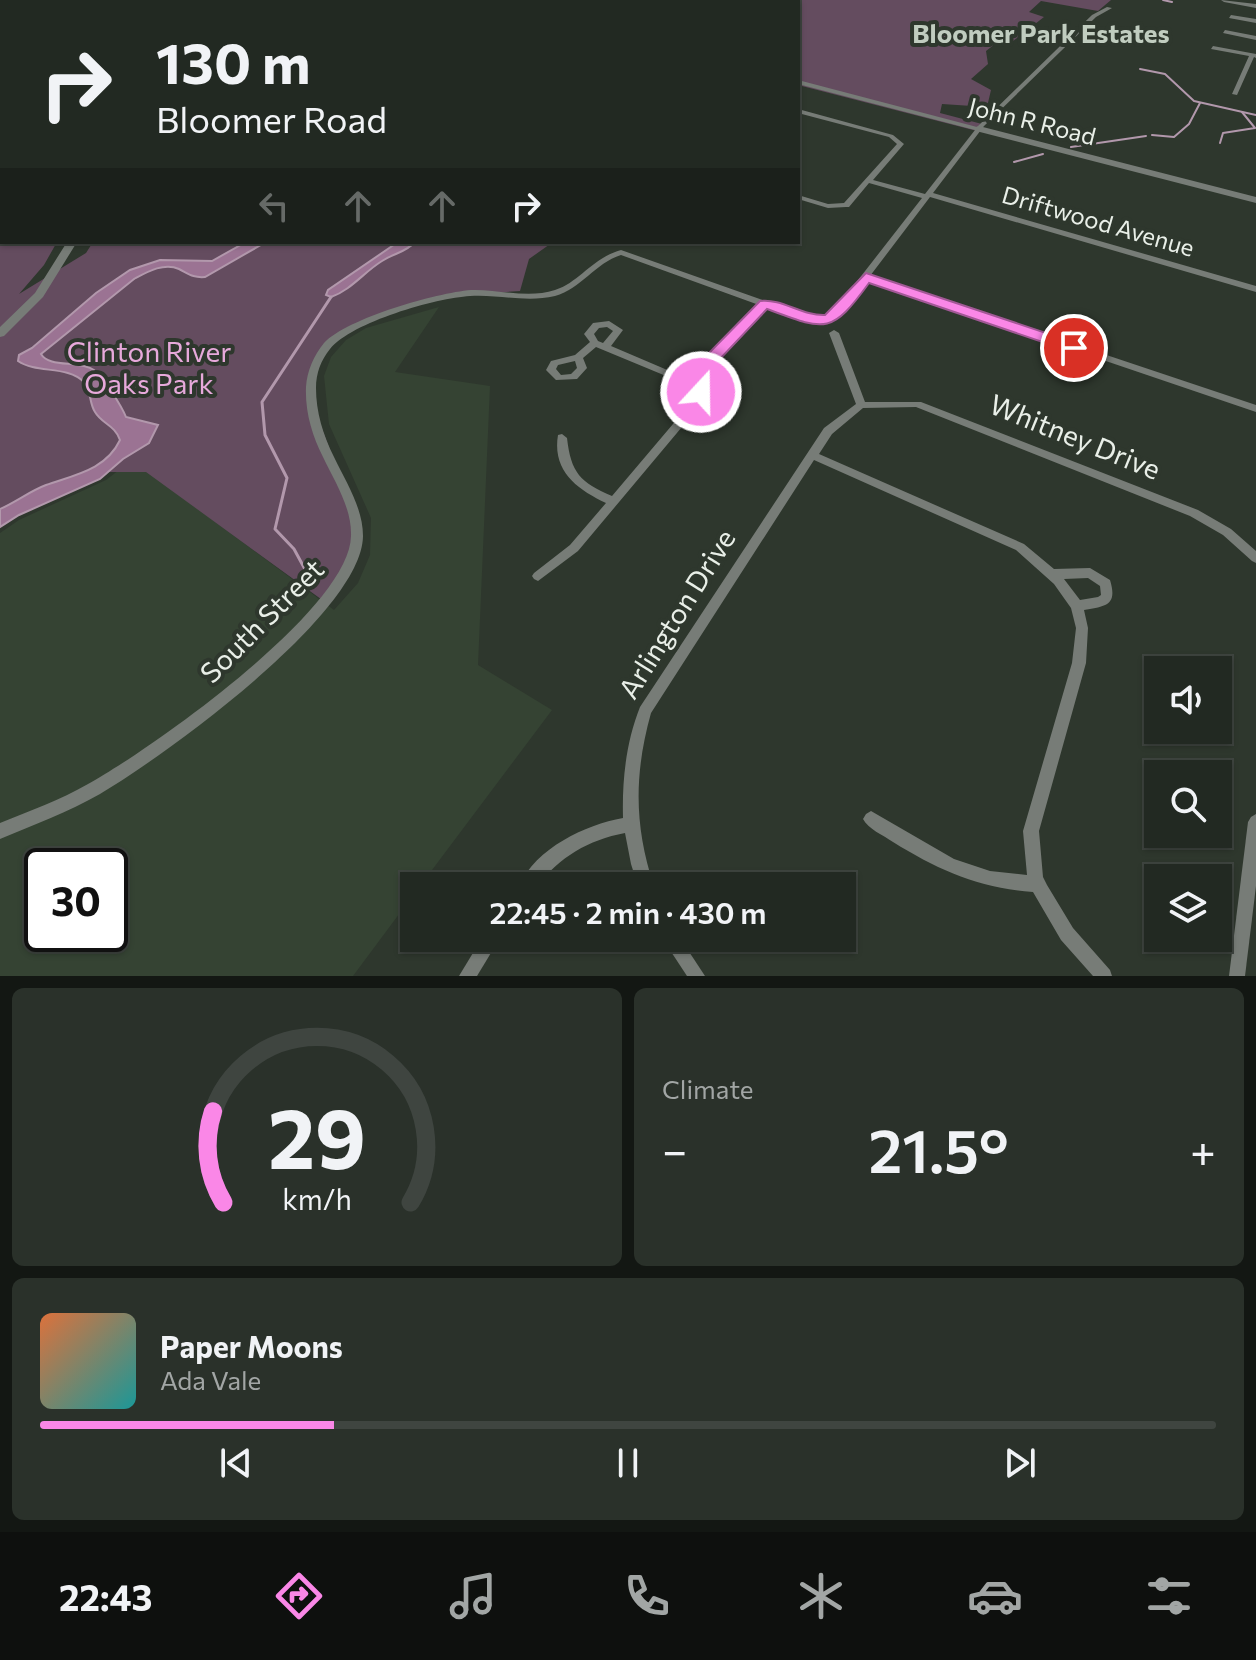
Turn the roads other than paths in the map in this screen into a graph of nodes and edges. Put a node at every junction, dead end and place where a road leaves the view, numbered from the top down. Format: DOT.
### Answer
graph roads {
  1 [pos="1224,0"];
  2 [pos="1256,6"];
  3 [pos="1109,8"];
  4 [pos="1231,17"];
  5 [pos="1256,21"];
  6 [pos="1225,32"];
  7 [pos="1256,38"];
  8 [pos="1213,48"];
  9 [pos="1254,56"];
  10 [pos="800,83"];
  11 [pos="1235,94"];
  12 [pos="800,112"];
  13 [pos="979,129"];
  14 [pos="871,178"];
  15 [pos="929,194"];
  16 [pos="800,198"];
  17 [pos="1256,200"];
  18 [pos="71,244"];
  19 [pos="866,277"];
  20 [pos="1256,289"];
  21 [pos="765,304"];
  22 [pos="0,333"];
  23 [pos="834,333"];
  24 [pos="578,357"];
  25 [pos="703,382"];
  26 [pos="861,405"];
  27 [pos="1256,409"];
  28 [pos="562,438"];
  29 [pos="812,455"];
  30 [pos="613,501"];
  31 [pos="1256,558"];
  32 [pos="1052,574"];
  33 [pos="538,576"];
  34 [pos="1077,606"];
  35 [pos="871,819"];
  36 [pos="1256,822"];
  37 [pos="630,824"];
  38 [pos="0,831"];
  39 [pos="541,872"];
  40 [pos="642,872"];
  41 [pos="1038,884"];
  42 [pos="483,952"];
  43 [pos="680,952"];
  44 [pos="467,976"];
  45 [pos="697,976"];
  46 [pos="1104,976"];
  47 [pos="1237,976"];
  1 -- 2 [label="street"];
  3 -- 13 [label="street"];
  4 -- 5 [label="street"];
  6 -- 7 [label="street"];
  8 -- 9 [label="street"];
  9 -- 11 [label="street"];
  10 -- 13 [label="street, John R Road"];
  12 -- 14 [label="street"];
  13 -- 15 [label="street"];
  13 -- 17 [label="street, John R Road"];
  14 -- 15 [label="street, Driftwood Avenue"];
  14 -- 16 [label="street"];
  15 -- 19 [label="street"];
  15 -- 20 [label="street, Driftwood Avenue"];
  18 -- 22 [label="street"];
  19 -- 21 [label="street"];
  19 -- 27 [label="street"];
  21 -- 25 [label="street"];
  21 -- 38 [label="street, South Street"];
  23 -- 26 [label="street"];
  24 -- 25 [label="street"];
  25 -- 30 [label="street"];
  26 -- 29 [label="street, Arlington Drive"];
  26 -- 31 [label="street, Whitney Drive"];
  28 -- 30 [label="street"];
  29 -- 32 [label="street"];
  29 -- 37 [label="street, Arlington Drive"];
  30 -- 33 [label="street"];
  32 -- 34 [label="street"];
  32 -- 34 [label="street"];
  34 -- 41 [label="street"];
  35 -- 41 [label="street"];
  36 -- 47 [label="street"];
  37 -- 39 [label="street"];
  37 -- 40 [label="street, Arlington Drive"];
  41 -- 46 [label="street"];
  42 -- 44 [label="street"];
  43 -- 45 [label="street"];
}
